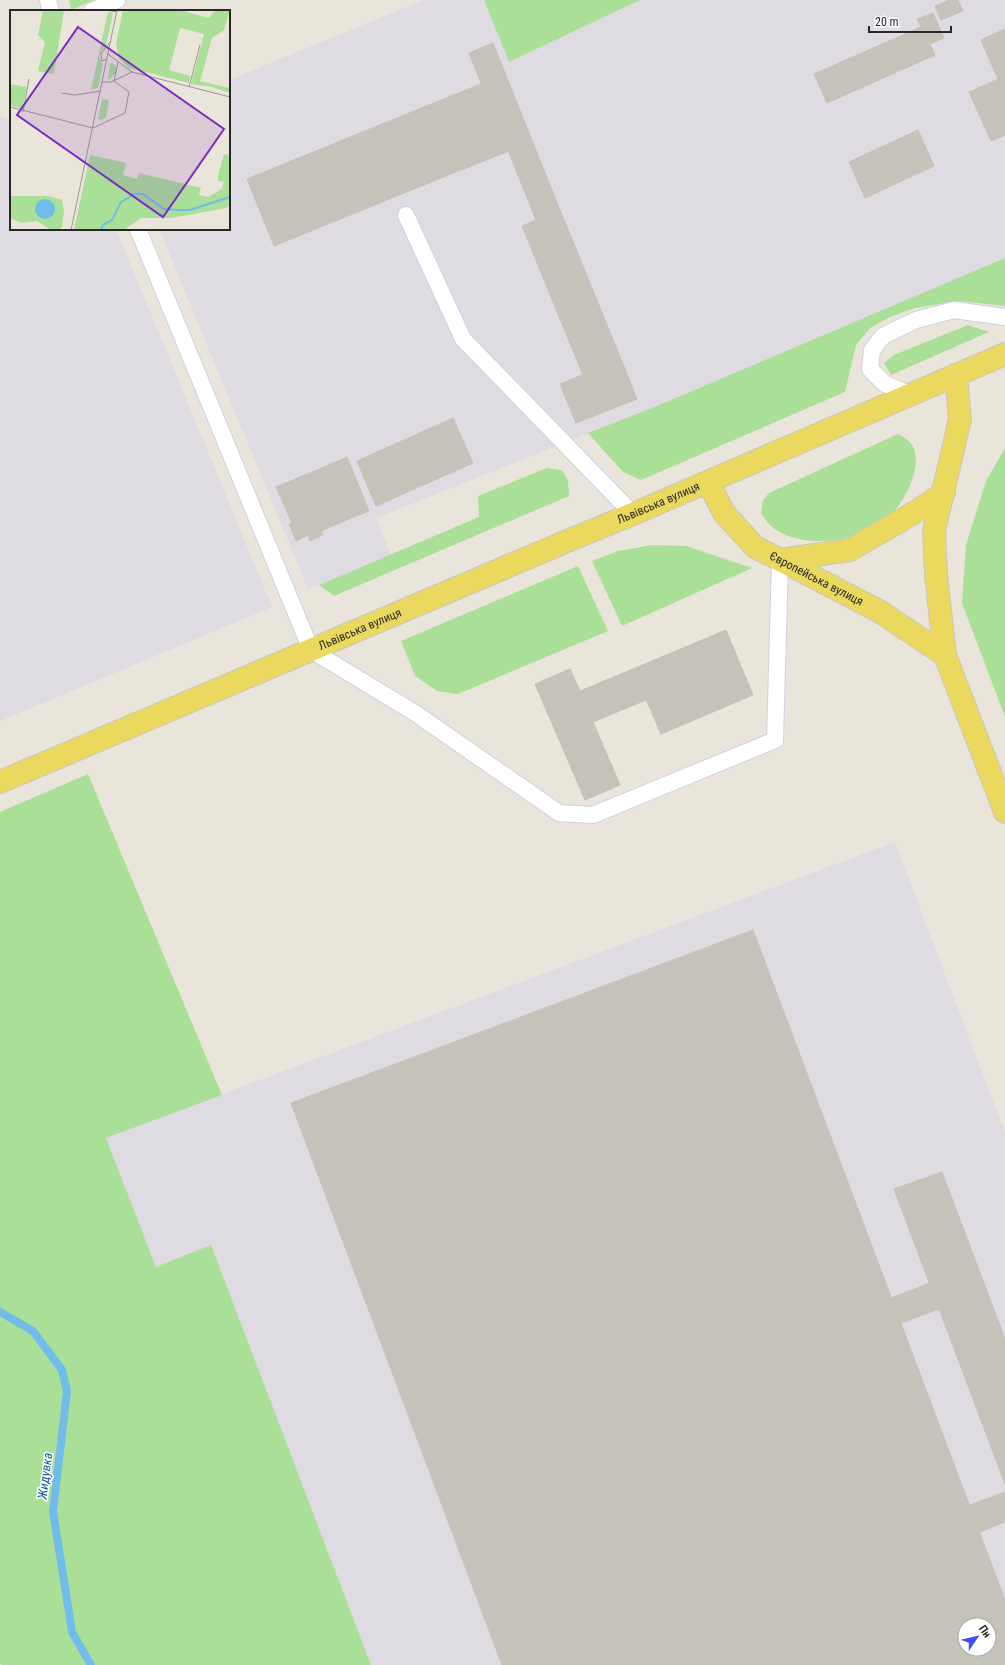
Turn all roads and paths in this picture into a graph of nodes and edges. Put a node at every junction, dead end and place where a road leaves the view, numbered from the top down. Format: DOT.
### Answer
graph roads {
  1 [pos="48,0"];
  2 [pos="117,0"];
  3 [pos="51,10"];
  4 [pos="94,10"];
  5 [pos="406,216"];
  6 [pos="138,230"];
  7 [pos="1005,317"];
  8 [pos="1005,354"];
  9 [pos="956,375"];
  10 [pos="910,394"];
  11 [pos="708,482"];
  12 [pos="944,493"];
  13 [pos="633,514"];
  14 [pos="780,560"];
  15 [pos="311,650"];
  16 [pos="945,655"];
  17 [pos="0,782"];
  18 [pos="1005,812"];
  1 -- 3 [label="lane"];
  2 -- 4 [label="lane"];
  5 -- 13 [label="lane"];
  6 -- 15 [label="lane"];
  7 -- 10 [label="lane"];
  8 -- 9 [label="main road, Львівська вулиця"];
  9 -- 10 [label="main road, Львівська вулиця"];
  9 -- 12 [label="main road"];
  10 -- 11 [label="main road, Львівська вулиця"];
  11 -- 13 [label="main road, Львівська вулиця"];
  11 -- 14 [label="main road, Європейська вулиця"];
  12 -- 14 [label="main road"];
  12 -- 16 [label="main road"];
  13 -- 15 [label="main road, Львівська вулиця"];
  14 -- 15 [label="lane"];
  14 -- 16 [label="main road, Європейська вулиця"];
  15 -- 17 [label="main road, Львівська вулиця"];
  16 -- 18 [label="main road"];
}
